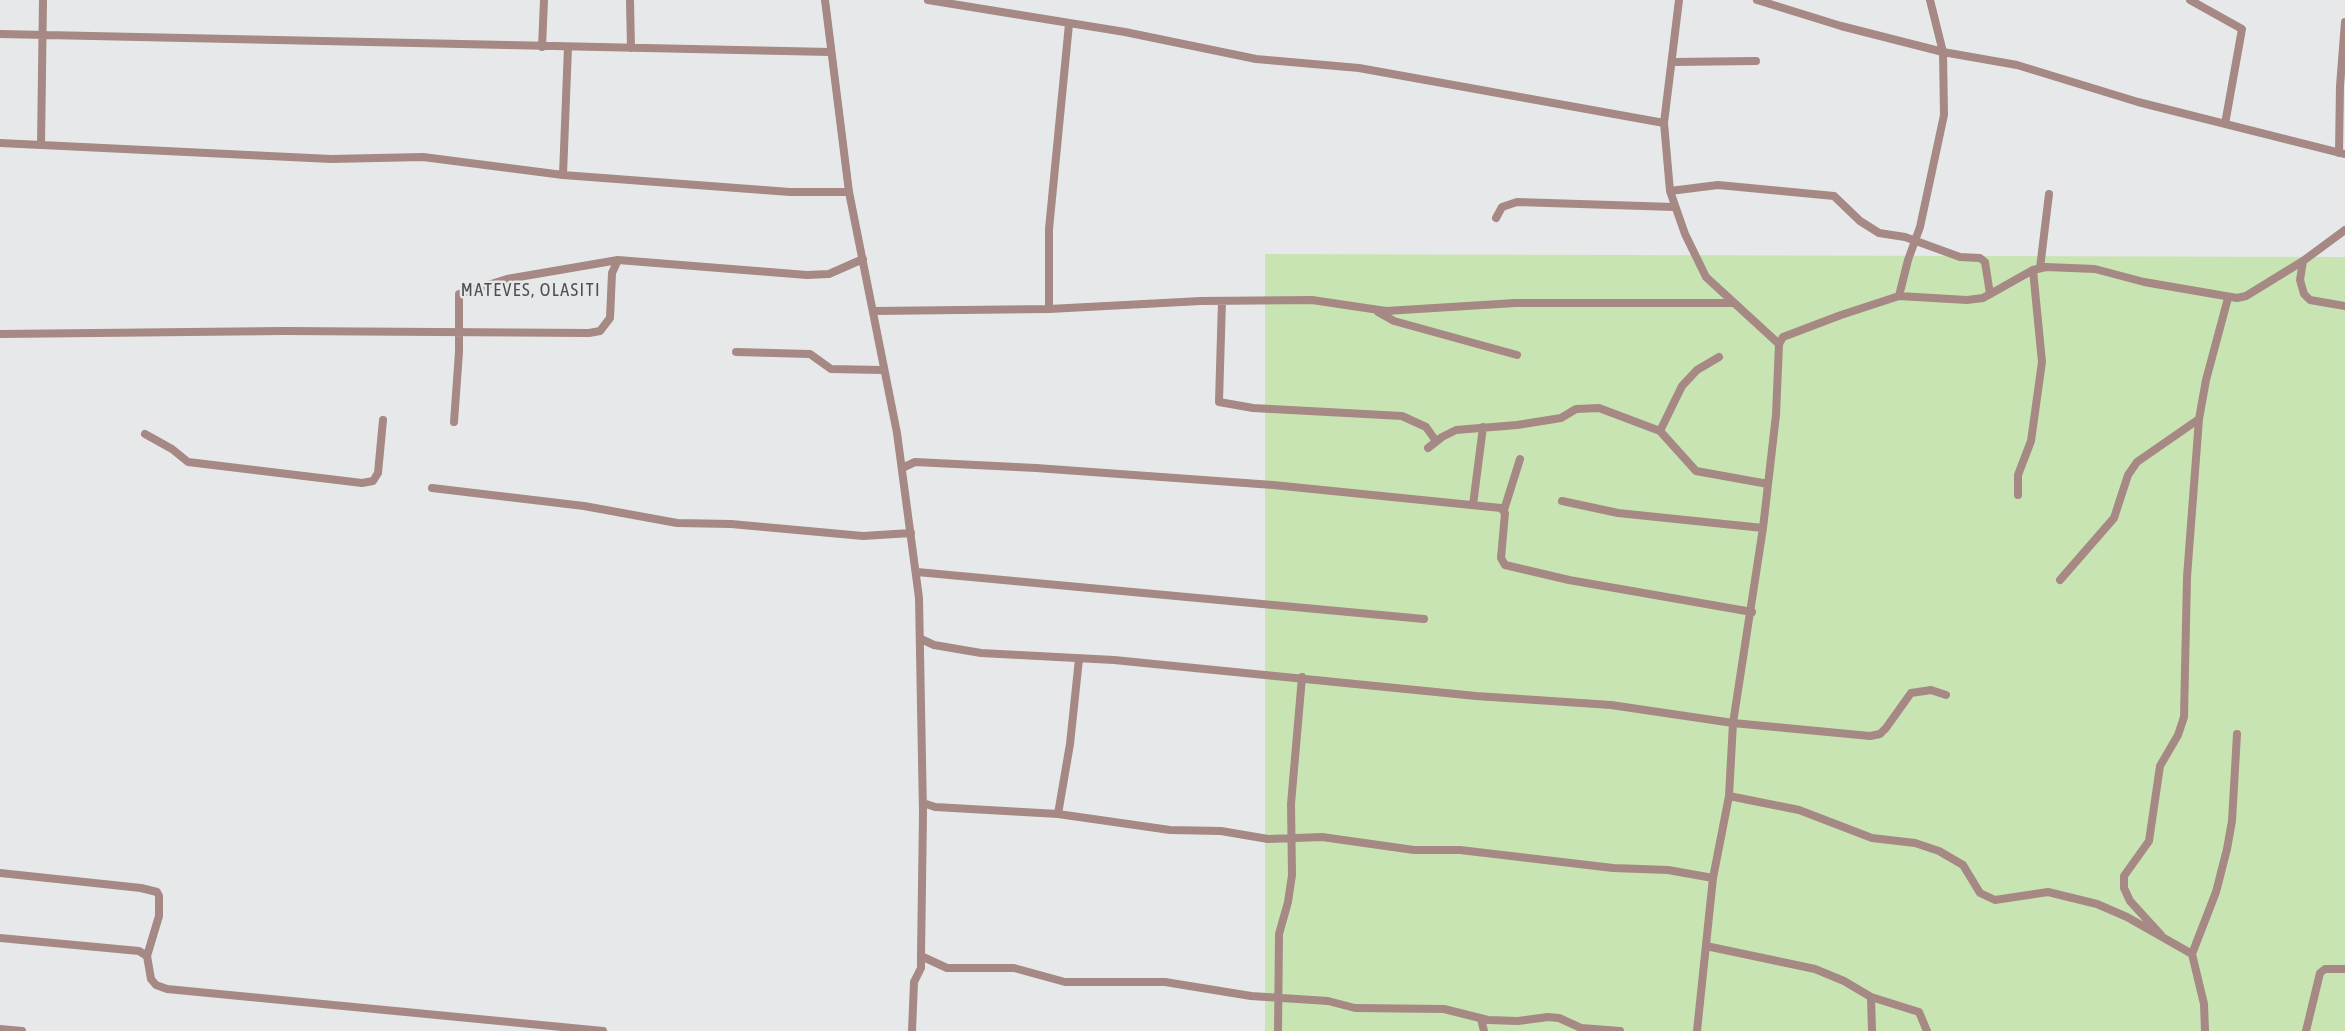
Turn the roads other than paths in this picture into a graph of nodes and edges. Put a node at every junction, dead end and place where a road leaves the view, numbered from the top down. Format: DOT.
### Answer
graph roads {
  1 [pos="43,0"];
  2 [pos="544,0"];
  3 [pos="630,0"];
  4 [pos="825,0"];
  5 [pos="928,0"];
  6 [pos="1679,0"];
  7 [pos="1756,0"];
  8 [pos="1930,0"];
  9 [pos="2190,0"];
  10 [pos="2345,22"];
  11 [pos="1069,24"];
  12 [pos="0,34"];
  13 [pos="43,35"];
  14 [pos="542,47"];
  15 [pos="568,47"];
  16 [pos="632,48"];
  17 [pos="830,52"];
  18 [pos="1943,52"];
  19 [pos="1756,61"];
  20 [pos="1672,62"];
  21 [pos="1664,123"];
  22 [pos="2225,124"];
  23 [pos="0,143"];
  24 [pos="41,145"];
  25 [pos="2342,153"];
  26 [pos="563,175"];
  27 [pos="1670,191"];
  28 [pos="849,192"];
  29 [pos="2049,194"];
  30 [pos="1674,207"];
  31 [pos="1496,218"];
  32 [pos="2344,228"];
  33 [pos="1915,242"];
  34 [pos="863,259"];
  35 [pos="618,260"];
  36 [pos="2303,261"];
  37 [pos="2036,269"];
  38 [pos="1990,294"];
  39 [pos="1899,296"];
  40 [pos="2228,298"];
  41 [pos="1222,301"];
  42 [pos="1732,303"];
  43 [pos="2345,306"];
  44 [pos="1048,309"];
  45 [pos="873,311"];
  46 [pos="1377,311"];
  47 [pos="458,332"];
  48 [pos="0,334"];
  49 [pos="1779,344"];
  50 [pos="736,352"];
  51 [pos="1517,355"];
  52 [pos="1719,357"];
  53 [pos="882,370"];
  54 [pos="2199,419"];
  55 [pos="383,420"];
  56 [pos="454,422"];
  57 [pos="1483,427"];
  58 [pos="1660,431"];
  59 [pos="145,434"];
  60 [pos="1436,441"];
  61 [pos="1428,448"];
  62 [pos="1520,459"];
  63 [pos="902,468"];
  64 [pos="1768,484"];
  65 [pos="432,488"];
  66 [pos="2018,495"];
  67 [pos="1563,501"];
  68 [pos="1473,505"];
  69 [pos="1504,510"];
  70 [pos="1763,528"];
  71 [pos="910,533"];
  72 [pos="917,572"];
  73 [pos="2060,580"];
  74 [pos="1752,612"];
  75 [pos="1424,619"];
  76 [pos="921,639"];
  77 [pos="1079,659"];
  78 [pos="1302,677"];
  79 [pos="1946,694"];
  80 [pos="1733,723"];
  81 [pos="2237,734"];
  82 [pos="1729,796"];
  83 [pos="923,803"];
  84 [pos="1058,814"];
  85 [pos="1291,838"];
  86 [pos="0,873"];
  87 [pos="1713,878"];
  88 [pos="2161,935"];
  89 [pos="0,938"];
  90 [pos="1706,946"];
  91 [pos="2192,954"];
  92 [pos="147,956"];
  93 [pos="921,957"];
  94 [pos="2345,969"];
  95 [pos="1278,997"];
  96 [pos="1871,997"];
  97 [pos="1481,1019"];
  98 [pos="0,1029"];
  99 [pos="22,1031"];
  100 [pos="603,1031"];
  101 [pos="912,1031"];
  102 [pos="1278,1031"];
  103 [pos="1484,1031"];
  104 [pos="1620,1031"];
  105 [pos="1697,1031"];
  106 [pos="1872,1031"];
  107 [pos="1927,1031"];
  108 [pos="2205,1031"];
  109 [pos="2306,1031"];
  1 -- 13 [label="street"];
  2 -- 14 [label="street"];
  3 -- 16 [label="street"];
  4 -- 17 [label="street"];
  5 -- 11 [label="street"];
  6 -- 20 [label="street"];
  7 -- 18 [label="street"];
  8 -- 18 [label="street"];
  9 -- 22 [label="street"];
  10 -- 25 [label="street"];
  11 -- 21 [label="street"];
  11 -- 44 [label="street"];
  12 -- 13 [label="street"];
  13 -- 14 [label="street"];
  13 -- 24 [label="street"];
  14 -- 15 [label="street"];
  15 -- 16 [label="street"];
  15 -- 26 [label="street"];
  16 -- 17 [label="street"];
  17 -- 28 [label="street"];
  18 -- 22 [label="street"];
  18 -- 33 [label="street"];
  19 -- 20 [label="street"];
  20 -- 21 [label="street"];
  21 -- 27 [label="street"];
  22 -- 25 [label="street"];
  23 -- 24 [label="street"];
  24 -- 26 [label="street"];
  26 -- 28 [label="street"];
  27 -- 30 [label="street"];
  27 -- 33 [label="street"];
  28 -- 34 [label="street"];
  29 -- 37 [label="street"];
  30 -- 31 [label="street"];
  30 -- 42 [label="street"];
  32 -- 36 [label="street"];
  33 -- 38 [label="street"];
  33 -- 39 [label="street"];
  34 -- 35 [label="street"];
  34 -- 45 [label="street"];
  35 -- 47 [label="street"];
  35 -- 47 [label="street"];
  36 -- 40 [label="street"];
  36 -- 43 [label="street"];
  37 -- 38 [label="street"];
  37 -- 40 [label="street"];
  37 -- 66 [label="street"];
  38 -- 39 [label="street"];
  39 -- 49 [label="street"];
  40 -- 54 [label="street"];
  41 -- 44 [label="street"];
  41 -- 46 [label="street"];
  41 -- 60 [label="street"];
  42 -- 46 [label="street"];
  42 -- 49 [label="street"];
  44 -- 45 [label="street"];
  45 -- 53 [label="street"];
  46 -- 51 [label="street"];
  47 -- 48 [label="street"];
  47 -- 56 [label="street"];
  49 -- 64 [label="street"];
  50 -- 53 [label="street"];
  52 -- 58 [label="street"];
  53 -- 63 [label="street"];
  54 -- 73 [label="street"];
  54 -- 88 [label="street"];
  55 -- 59 [label="street"];
  57 -- 58 [label="street"];
  57 -- 60 [label="street"];
  57 -- 68 [label="street"];
  58 -- 64 [label="street"];
  60 -- 61 [label="street"];
  62 -- 69 [label="street"];
  63 -- 68 [label="street"];
  63 -- 71 [label="street"];
  64 -- 70 [label="street"];
  65 -- 71 [label="street"];
  67 -- 70 [label="street"];
  68 -- 69 [label="street"];
  69 -- 74 [label="street"];
  70 -- 74 [label="street"];
  71 -- 72 [label="street"];
  72 -- 75 [label="street"];
  72 -- 76 [label="street"];
  74 -- 80 [label="street"];
  76 -- 77 [label="street"];
  76 -- 83 [label="street"];
  77 -- 78 [label="street"];
  77 -- 84 [label="street"];
  78 -- 80 [label="street"];
  78 -- 85 [label="street"];
  79 -- 80 [label="street"];
  80 -- 82 [label="street"];
  81 -- 91 [label="street"];
  82 -- 87 [label="street"];
  82 -- 88 [label="street"];
  83 -- 84 [label="street"];
  83 -- 93 [label="street"];
  84 -- 85 [label="street"];
  85 -- 87 [label="street"];
  85 -- 95 [label="street"];
  86 -- 92 [label="street"];
  87 -- 90 [label="street"];
  88 -- 91 [label="street"];
  89 -- 92 [label="street"];
  90 -- 96 [label="street"];
  90 -- 105 [label="street"];
  91 -- 108 [label="street"];
  92 -- 100 [label="street"];
  93 -- 95 [label="street"];
  93 -- 101 [label="street"];
  94 -- 109 [label="street"];
  95 -- 97 [label="street"];
  95 -- 102 [label="street"];
  96 -- 106 [label="street"];
  96 -- 107 [label="street"];
  97 -- 103 [label="street"];
  97 -- 104 [label="street"];
  98 -- 99 [label="street"];
}
